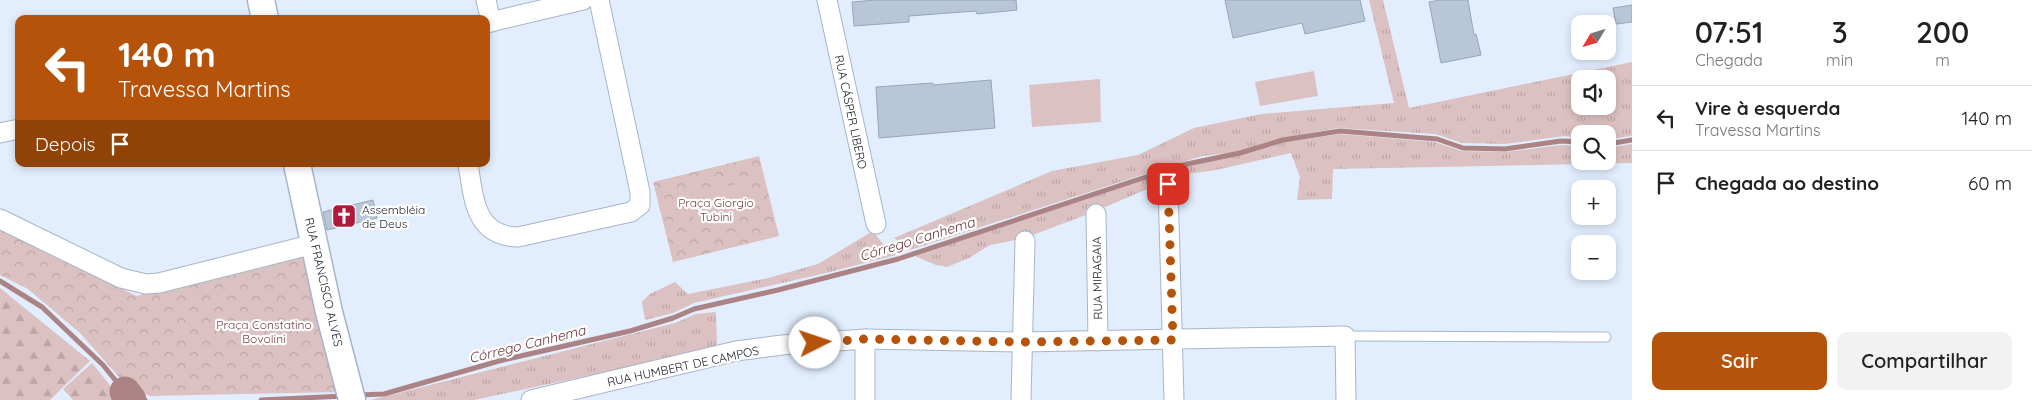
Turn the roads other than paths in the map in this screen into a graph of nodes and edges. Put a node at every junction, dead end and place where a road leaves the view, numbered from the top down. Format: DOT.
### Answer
graph roads {
  1 [pos="261,0"];
  2 [pos="486,0"];
  3 [pos="583,0"];
  4 [pos="599,0"];
  5 [pos="826,0"];
  6 [pos="264,15"];
  7 [pos="487,15"];
  8 [pos="490,22"];
  9 [pos="15,129"];
  10 [pos="0,133"];
  11 [pos="298,167"];
  12 [pos="469,167"];
  13 [pos="1168,184"];
  14 [pos="1096,214"];
  15 [pos="0,219"];
  16 [pos="876,224"];
  17 [pos="1025,241"];
  18 [pos="314,244"];
  19 [pos="1345,336"];
  20 [pos="1606,337"];
  21 [pos="865,339"];
  22 [pos="1173,340"];
  23 [pos="1098,341"];
  24 [pos="1022,342"];
  25 [pos="352,400"];
  26 [pos="531,400"];
  27 [pos="865,400"];
  28 [pos="1021,400"];
  29 [pos="1174,400"];
  30 [pos="1346,400"];
  1 -- 6 [label="street"];
  2 -- 7 [label="street"];
  3 -- 8 [label="street"];
  4 -- 12 [label="street"];
  5 -- 16 [label="street, RUA CÁSPER LIBERO"];
  9 -- 10 [label="street"];
  11 -- 18 [label="street, RUA FRANCISCO ALVES"];
  13 -- 22 [label="street"];
  14 -- 23 [label="street, RUA MIRAGAIA"];
  15 -- 18 [label="street"];
  17 -- 24 [label="street"];
  18 -- 25 [label="street, RUA FRANCISCO ALVES"];
  19 -- 20 [label="lane"];
  19 -- 22 [label="street, RUA HUMBERT DE CAMPOS"];
  19 -- 30 [label="street"];
  21 -- 24 [label="street, RUA HUMBERT DE CAMPOS"];
  21 -- 26 [label="street, RUA HUMBERT DE CAMPOS"];
  21 -- 27 [label="street"];
  22 -- 23 [label="street, RUA HUMBERT DE CAMPOS"];
  22 -- 29 [label="street"];
  23 -- 24 [label="street, RUA HUMBERT DE CAMPOS"];
  24 -- 28 [label="street"];
}
